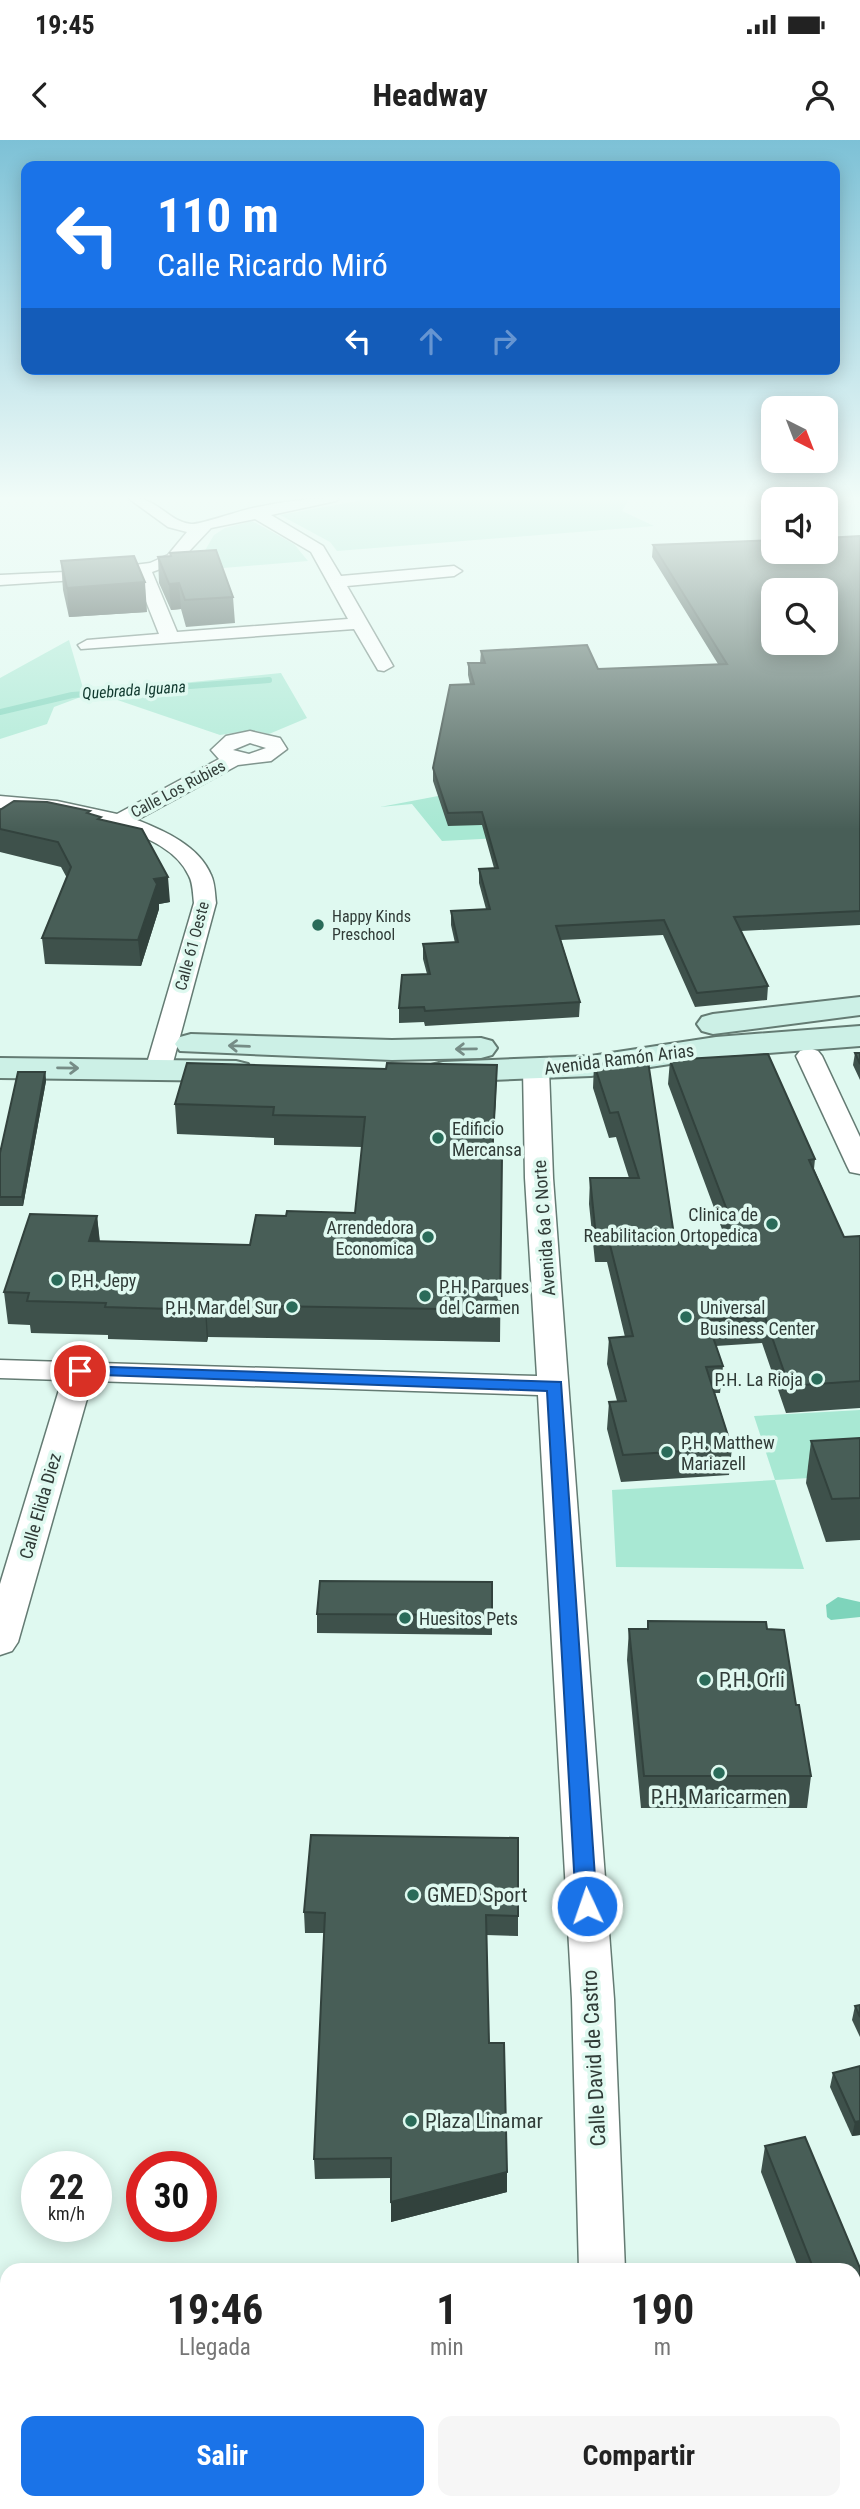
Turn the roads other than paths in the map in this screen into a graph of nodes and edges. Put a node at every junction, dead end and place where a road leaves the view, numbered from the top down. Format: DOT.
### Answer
graph roads {
  1 [pos="158,609"];
  2 [pos="352,609"];
  3 [pos="360,623"];
  4 [pos="170,638"];
  5 [pos="87,645"];
  6 [pos="384,666"];
  7 [pos="236,758"];
  8 [pos="0,802"];
  9 [pos="121,820"];
  10 [pos="860,1006"];
  11 [pos="860,1021"];
  12 [pos="860,1036"];
  13 [pos="0,1044"];
  14 [pos="599,1054"];
  15 [pos="860,1054"];
  16 [pos="162,1056"];
  17 [pos="809,1056"];
  18 [pos="0,1068"];
  19 [pos="536,1069"];
  20 [pos="860,1166"];
  21 [pos="0,1369"];
  22 [pos="80,1371"];
  23 [pos="555,1386"];
  24 [pos="0,1642"];
  25 [pos="602,2263"];
  1 -- 4 [label="street"];
  2 -- 3 [label="street"];
  3 -- 4 [label="street"];
  3 -- 6 [label="street"];
  4 -- 5 [label="street"];
  7 -- 9 [label="street, Calle Los Rubies"];
  8 -- 9 [label="street, Calle 61 Oeste"];
  9 -- 16 [label="street, Calle 61 Oeste"];
  10 -- 14 [label="main road"];
  11 -- 14 [label="main road, Avenida Ramón Arias"];
  12 -- 14 [label="main road, Avenida Ramón Arias"];
  13 -- 16 [label="main road, Avenida Ramón Arias"];
  14 -- 16 [label="main road, Avenida Ramón Arias, one-way"];
  14 -- 17 [label="main road"];
  14 -- 19 [label="main road, Avenida Ramón Arias"];
  15 -- 17 [label="main road"];
  18 -- 16 [label="main road, Avenida Ramón Arias, one-way"];
  16 -- 19 [label="main road, Avenida Ramón Arias"];
  17 -- 20 [label="street"];
  19 -- 23 [label="street, Avenida 6a C Norte"];
  21 -- 22 [label="street"];
  22 -- 23 [label="street"];
  22 -- 24 [label="street, Calle Elida Diez"];
  23 -- 25 [label="street, Calle David de Castro"];
}
